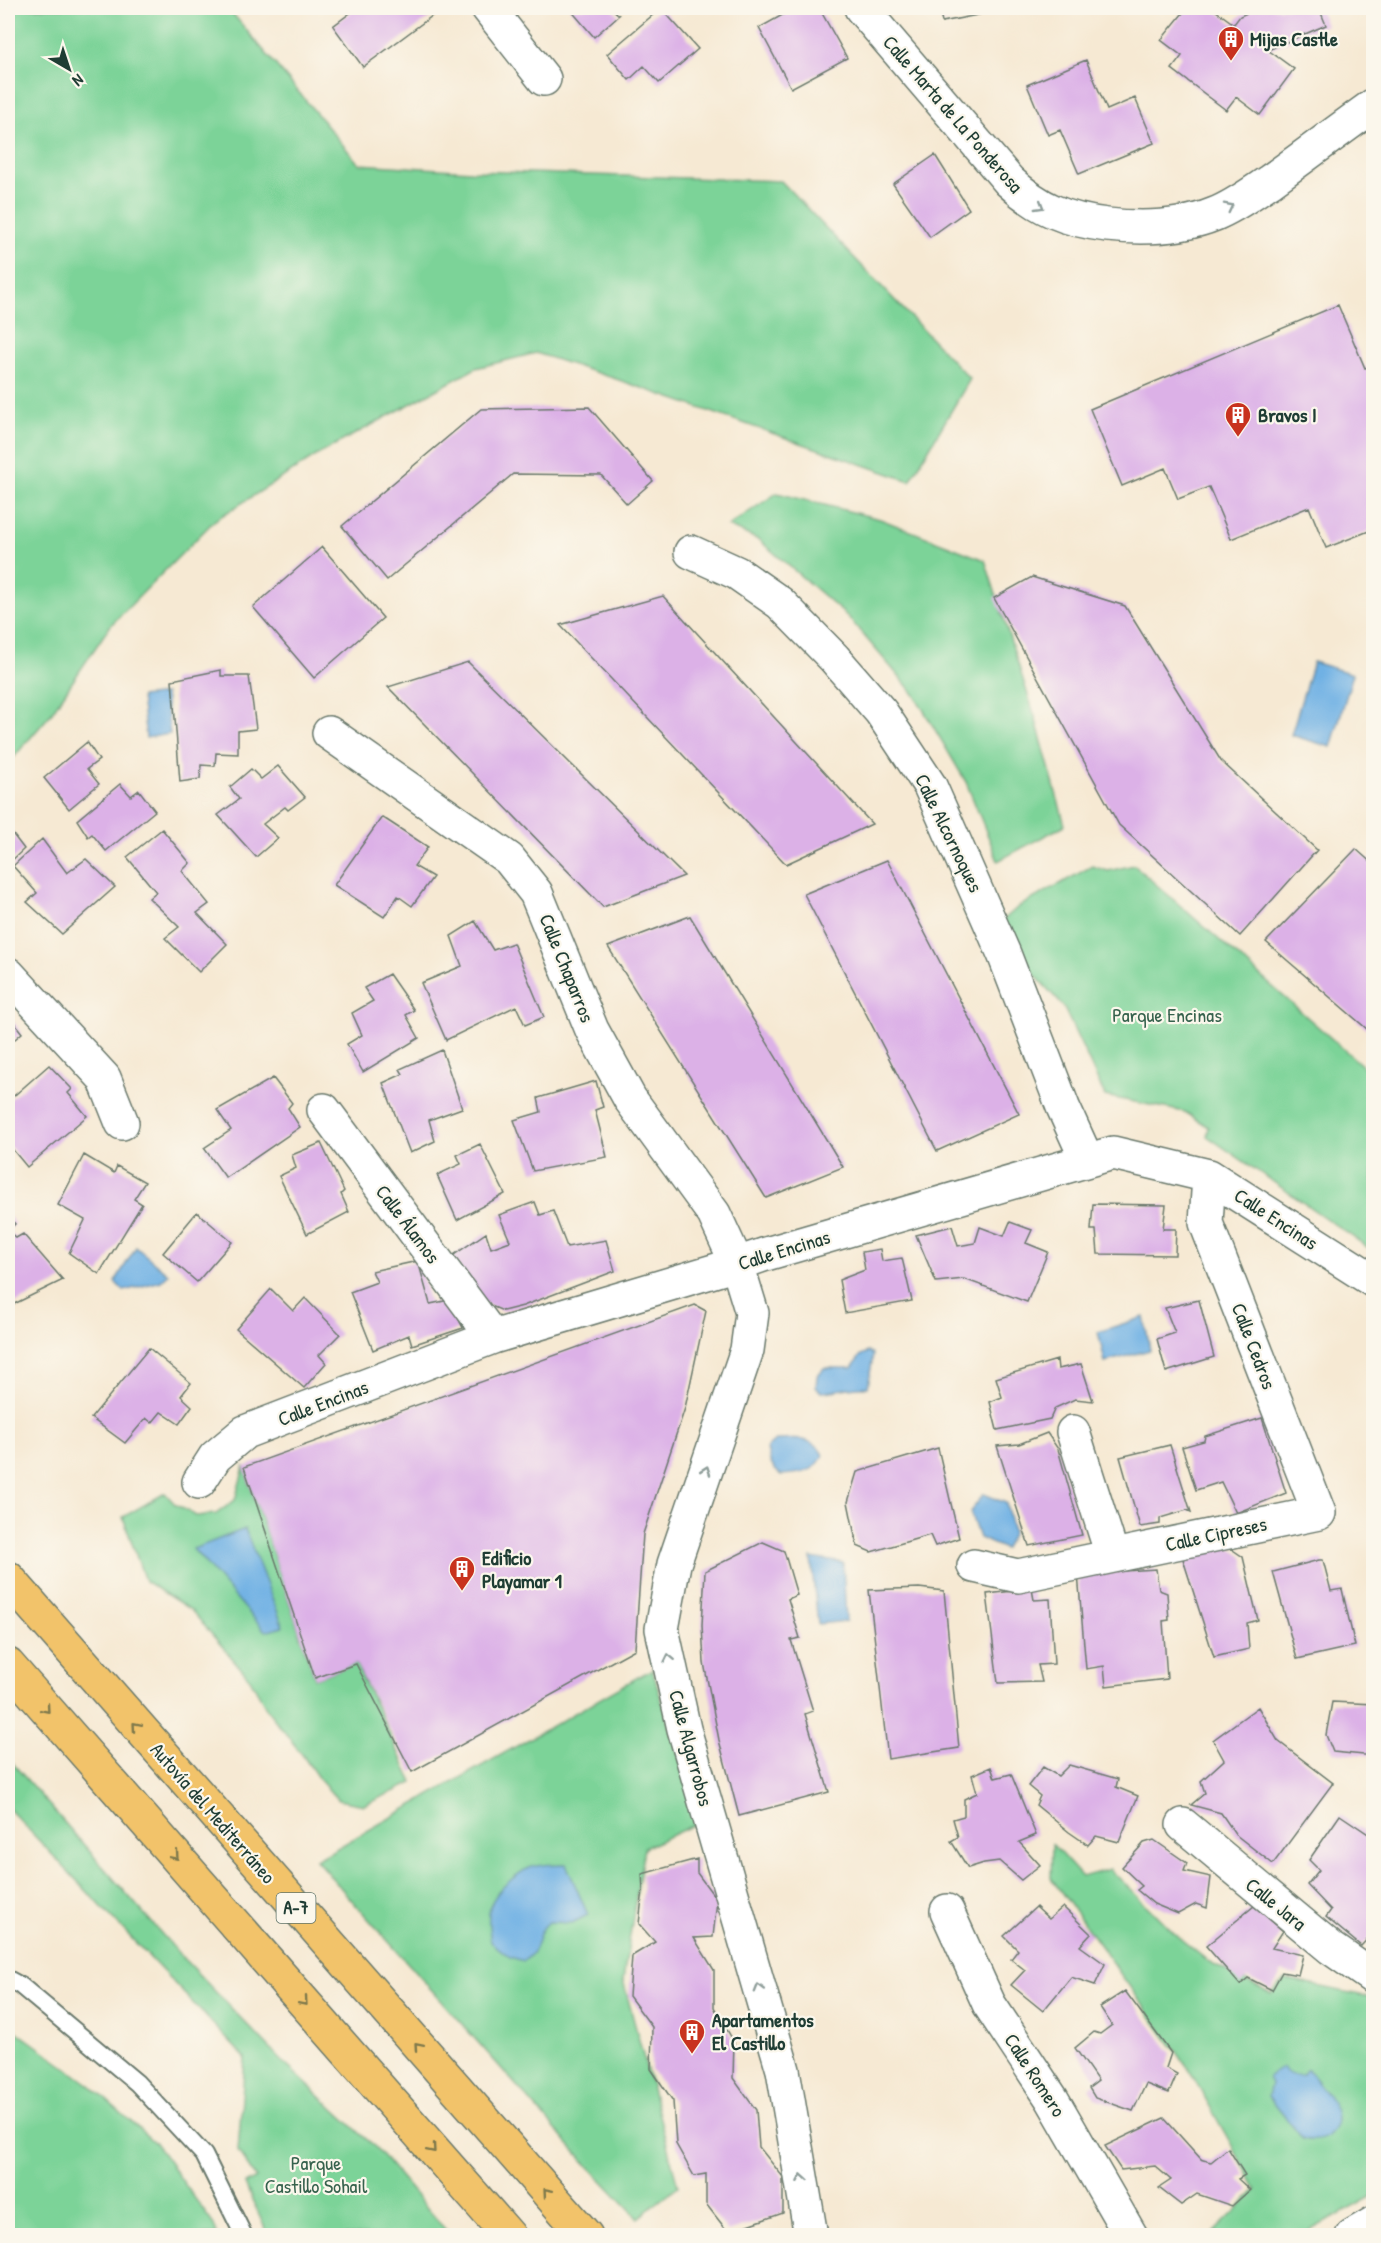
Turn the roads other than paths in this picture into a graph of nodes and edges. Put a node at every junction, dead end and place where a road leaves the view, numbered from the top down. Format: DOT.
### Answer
graph roads {
  1 [pos="488,8"];
  2 [pos="861,8"];
  3 [pos="544,79"];
  4 [pos="1374,105"];
  5 [pos="691,552"];
  6 [pos="330,733"];
  7 [pos="8,974"];
  8 [pos="324,1110"];
  9 [pos="123,1123"];
  10 [pos="1087,1160"];
  11 [pos="1209,1176"];
  12 [pos="737,1264"];
  13 [pos="1374,1281"];
  14 [pos="493,1337"];
  15 [pos="1073,1432"];
  16 [pos="199,1482"];
  17 [pos="1319,1513"];
  18 [pos="1112,1555"];
  19 [pos="974,1566"];
  20 [pos="8,1578"];
  21 [pos="8,1665"];
  22 [pos="1183,1825"];
  23 [pos="947,1911"];
  24 [pos="1374,1978"];
  25 [pos="8,1979"];
  26 [pos="1374,2223"];
  27 [pos="244,2235"];
  28 [pos="509,2235"];
  29 [pos="586,2235"];
  30 [pos="811,2235"];
  31 [pos="1131,2235"];
  32 [pos="1352,2235"];
  1 -- 3 [label="street"];
  2 -- 4 [label="street, Calle Marta de La Ponderosa, one-way"];
  5 -- 10 [label="street, Calle Alcornoques"];
  6 -- 12 [label="street, Calle Chaparros"];
  7 -- 9 [label="street"];
  8 -- 14 [label="street, Calle Álamos"];
  10 -- 11 [label="street, Calle Encinas"];
  10 -- 12 [label="street, Calle Encinas"];
  11 -- 13 [label="street, Calle Encinas"];
  11 -- 17 [label="street, Calle Cedros"];
  12 -- 14 [label="street, Calle Encinas"];
  30 -- 12 [label="street, Calle Algarrobos, one-way"];
  14 -- 16 [label="street, Calle Encinas"];
  15 -- 18 [label="street"];
  17 -- 18 [label="street, Calle Cipreses"];
  18 -- 19 [label="street, Calle Cipreses"];
  29 -- 20 [label="highway, Autovía del Mediterráneo / A-7, one-way"];
  21 -- 28 [label="highway, one-way"];
  22 -- 24 [label="street, Calle Jara"];
  23 -- 31 [label="street, Calle Romero"];
  25 -- 27 [label="lane"];
  26 -- 32 [label="street"];
}
